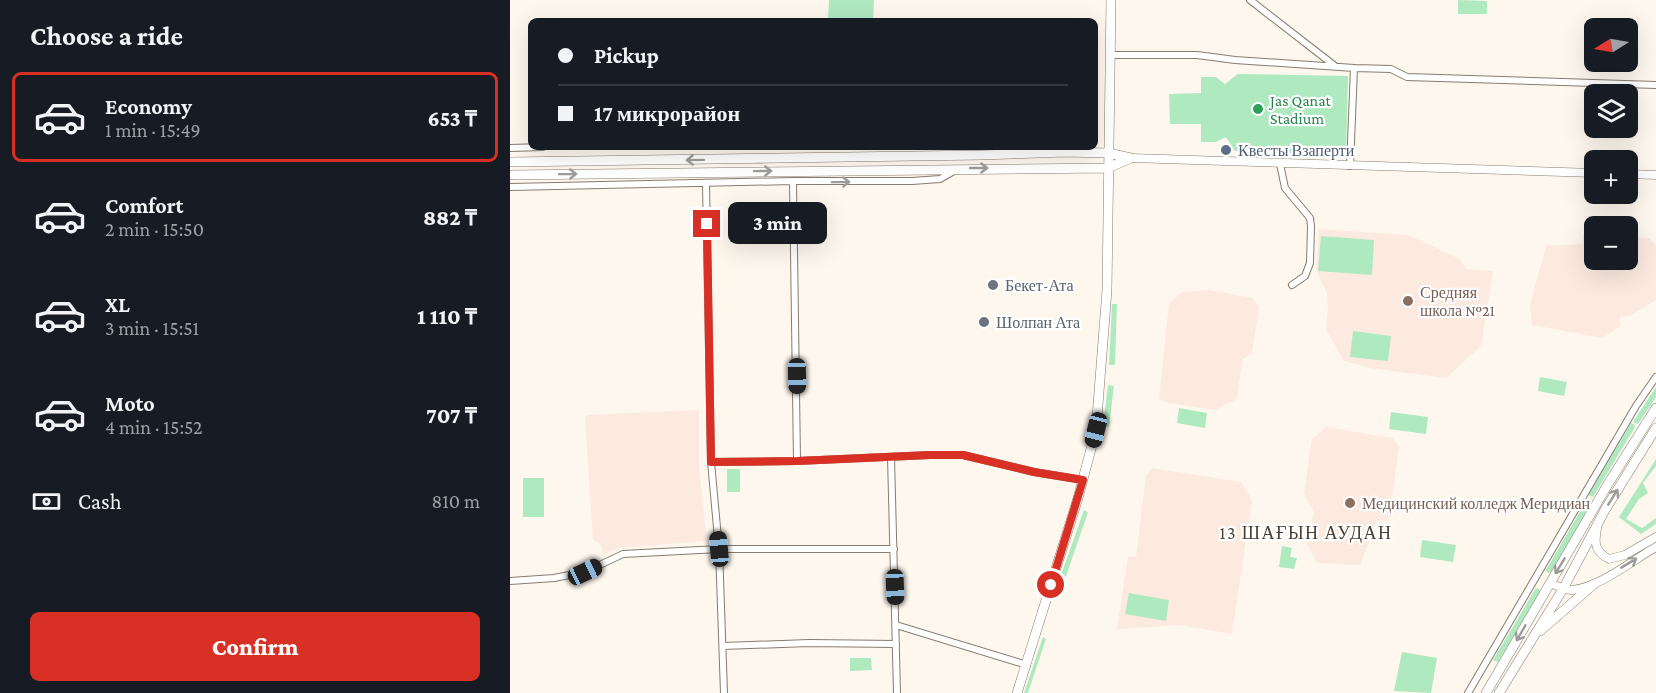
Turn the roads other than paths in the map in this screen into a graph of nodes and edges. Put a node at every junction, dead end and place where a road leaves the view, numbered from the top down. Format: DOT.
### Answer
graph roads {
  1 [pos="1111,0"];
  2 [pos="1250,0"];
  3 [pos="1110,55"];
  4 [pos="1335,66"];
  5 [pos="1354,68"];
  6 [pos="1656,85"];
  7 [pos="528,147"];
  8 [pos="510,148"];
  9 [pos="1059,150"];
  10 [pos="1065,152"];
  11 [pos="1108,153"];
  12 [pos="1131,158"];
  13 [pos="663,160"];
  14 [pos="510,162"];
  15 [pos="1280,164"];
  16 [pos="1350,166"];
  17 [pos="1108,168"];
  18 [pos="957,169"];
  19 [pos="664,173"];
  20 [pos="1584,173"];
  21 [pos="1638,174"];
  22 [pos="510,175"];
  23 [pos="1656,175"];
  24 [pos="793,181"];
  25 [pos="706,183"];
  26 [pos="510,187"];
  27 [pos="1292,285"];
  28 [pos="1656,377"];
  29 [pos="1656,408"];
  30 [pos="1656,428"];
  31 [pos="891,457"];
  32 [pos="797,461"];
  33 [pos="711,462"];
  34 [pos="1083,480"];
  35 [pos="1598,522"];
  36 [pos="1656,537"];
  37 [pos="1656,547"];
  38 [pos="719,549"];
  39 [pos="894,549"];
  40 [pos="510,581"];
  41 [pos="1550,583"];
  42 [pos="1594,584"];
  43 [pos="1563,589"];
  44 [pos="896,625"];
  45 [pos="1530,641"];
  46 [pos="896,644"];
  47 [pos="723,646"];
  48 [pos="1027,665"];
  49 [pos="724,693"];
  50 [pos="897,693"];
  51 [pos="1017,693"];
  52 [pos="1468,693"];
  53 [pos="1486,693"];
  54 [pos="1499,693"];
  1 -- 3 [label="main road"];
  2 -- 4 [label="street"];
  3 -- 4 [label="street"];
  3 -- 11 [label="main road"];
  4 -- 5 [label="street"];
  5 -- 6 [label="street"];
  5 -- 16 [label="street"];
  7 -- 8 [label="street"];
  9 -- 10 [label="street"];
  10 -- 11 [label="main road"];
  10 -- 13 [label="main road, one-way"];
  11 -- 12 [label="main road"];
  11 -- 17 [label="main road"];
  12 -- 15 [label="street"];
  12 -- 17 [label="main road"];
  13 -- 14 [label="main road"];
  13 -- 19 [label="main road"];
  15 -- 16 [label="street"];
  15 -- 27 [label="street"];
  16 -- 20 [label="street"];
  18 -- 17 [label="main road, one-way"];
  17 -- 34 [label="main road"];
  19 -- 18 [label="main road, one-way"];
  24 -- 18 [label="street, one-way"];
  22 -- 19 [label="main road, one-way"];
  21 -- 23 [label="street"];
  24 -- 25 [label="street"];
  24 -- 32 [label="street"];
  25 -- 26 [label="street"];
  25 -- 33 [label="street"];
  28 -- 52 [label="street"];
  29 -- 41 [label="main road, one-way"];
  35 -- 30 [label="main road, one-way"];
  31 -- 32 [label="street"];
  31 -- 34 [label="street"];
  31 -- 39 [label="street"];
  32 -- 33 [label="street"];
  33 -- 38 [label="street"];
  34 -- 48 [label="main road"];
  35 -- 36 [label="street"];
  35 -- 43 [label="main road"];
  42 -- 37 [label="street, one-way"];
  38 -- 39 [label="street"];
  38 -- 40 [label="street"];
  38 -- 47 [label="street"];
  39 -- 44 [label="street"];
  41 -- 43 [label="street"];
  41 -- 53 [label="main road, one-way"];
  42 -- 43 [label="street"];
  42 -- 45 [label="main road"];
  43 -- 45 [label="main road"];
  44 -- 46 [label="street"];
  44 -- 48 [label="street"];
  45 -- 54 [label="main road"];
  46 -- 47 [label="street"];
  46 -- 50 [label="street"];
  47 -- 49 [label="street"];
  48 -- 51 [label="main road"];
}
